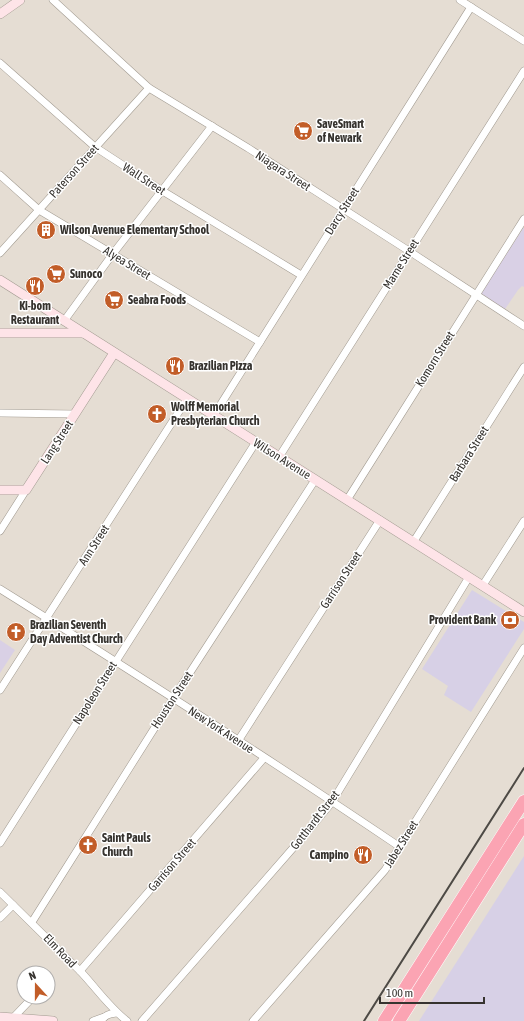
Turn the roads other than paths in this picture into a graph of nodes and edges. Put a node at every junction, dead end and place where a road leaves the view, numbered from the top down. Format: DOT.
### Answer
graph roads {
  1 [pos="20,0"];
  2 [pos="53,0"];
  3 [pos="460,0"];
  4 [pos="471,7"];
  5 [pos="0,14"];
  6 [pos="524,41"];
  7 [pos="0,63"];
  8 [pos="524,71"];
  9 [pos="149,88"];
  10 [pos="212,126"];
  11 [pos="96,147"];
  12 [pos="0,175"];
  13 [pos="161,190"];
  14 [pos="343,209"];
  15 [pos="38,210"];
  16 [pos="524,219"];
  17 [pos="409,251"];
  18 [pos="0,253"];
  19 [pos="112,255"];
  20 [pos="301,275"];
  21 [pos="0,280"];
  22 [pos="476,295"];
  23 [pos="64,320"];
  24 [pos="524,326"];
  25 [pos="0,333"];
  26 [pos="83,333"];
  27 [pos="260,342"];
  28 [pos="114,353"];
  29 [pos="524,367"];
  30 [pos="187,399"];
  31 [pos="0,413"];
  32 [pos="76,414"];
  33 [pos="214,415"];
  34 [pos="256,442"];
  35 [pos="279,457"];
  36 [pos="315,480"];
  37 [pos="0,490"];
  38 [pos="26,490"];
  39 [pos="347,500"];
  40 [pos="380,520"];
  41 [pos="524,521"];
  42 [pos="0,531"];
  43 [pos="414,541"];
  44 [pos="470,577"];
  45 [pos="483,585"];
  46 [pos="0,590"];
  47 [pos="524,612"];
  48 [pos="46,618"];
  49 [pos="524,648"];
  50 [pos="115,662"];
  51 [pos="0,690"];
  52 [pos="173,699"];
  53 [pos="238,741"];
  54 [pos="264,758"];
  55 [pos="524,801"];
  56 [pos="332,802"];
  57 [pos="524,824"];
  58 [pos="0,843"];
  59 [pos="400,847"];
  60 [pos="0,892"];
  61 [pos="13,905"];
  62 [pos="0,918"];
  63 [pos="32,922"];
  64 [pos="80,971"];
  65 [pos="25,1005"];
  66 [pos="116,1013"];
  67 [pos="0,1017"];
  68 [pos="11,1019"];
  69 [pos="102,1019"];
  70 [pos="52,1021"];
  71 [pos="93,1021"];
  72 [pos="127,1021"];
  73 [pos="142,1021"];
  74 [pos="253,1021"];
  75 [pos="384,1021"];
  76 [pos="399,1021"];
  1 -- 5 [label="main road"];
  2 -- 9 [label="street, Niagara Street"];
  3 -- 4 [label="street"];
  4 -- 6 [label="street"];
  4 -- 14 [label="street, Darcy Street"];
  7 -- 11 [label="street, Wall Street"];
  8 -- 17 [label="street, Marne Street"];
  9 -- 10 [label="street, Niagara Street"];
  9 -- 11 [label="street, Paterson Street"];
  10 -- 13 [label="street"];
  10 -- 14 [label="street, Niagara Street"];
  11 -- 13 [label="street, Wall Street"];
  11 -- 15 [label="street, Paterson Street"];
  12 -- 15 [label="street, Alyea Street"];
  13 -- 19 [label="street"];
  13 -- 20 [label="street, Wall Street"];
  14 -- 17 [label="street, Niagara Street"];
  14 -- 20 [label="street, Darcy Street"];
  15 -- 18 [label="street, Paterson Street"];
  15 -- 19 [label="street, Alyea Street"];
  16 -- 22 [label="street, Komorn Street"];
  17 -- 22 [label="street, Niagara Street"];
  17 -- 35 [label="street, Marne Street"];
  19 -- 23 [label="street"];
  19 -- 27 [label="street, Alyea Street"];
  20 -- 27 [label="street, Darcy Street"];
  21 -- 23 [label="main road, Wilson Avenue"];
  22 -- 24 [label="street, Niagara Street"];
  22 -- 39 [label="street, Komorn Street"];
  23 -- 26 [label="main road, Wilson Avenue"];
  25 -- 26 [label="main road"];
  26 -- 28 [label="main road, Wilson Avenue"];
  27 -- 33 [label="street, Darcy Street"];
  28 -- 30 [label="main road, Wilson Avenue"];
  28 -- 32 [label="main road, Lang Street"];
  29 -- 43 [label="street, Barbara Street"];
  30 -- 33 [label="main road, Wilson Avenue"];
  30 -- 48 [label="street, Ann Street"];
  31 -- 32 [label="street"];
  32 -- 38 [label="main road, Lang Street"];
  33 -- 34 [label="main road, Wilson Avenue"];
  34 -- 35 [label="main road, Wilson Avenue"];
  34 -- 50 [label="street, Napoleon Street"];
  35 -- 36 [label="main road, Wilson Avenue"];
  36 -- 39 [label="main road, Wilson Avenue"];
  36 -- 52 [label="street, Houston Street"];
  37 -- 38 [label="main road"];
  38 -- 42 [label="street, Lang Street"];
  39 -- 40 [label="main road, Wilson Avenue"];
  40 -- 43 [label="main road, Wilson Avenue"];
  40 -- 53 [label="street, Garrison Street"];
  41 -- 45 [label="street"];
  43 -- 44 [label="main road, Wilson Avenue"];
  44 -- 45 [label="main road, Wilson Avenue"];
  44 -- 56 [label="street, Gotthardt Street"];
  45 -- 47 [label="main road, Wilson Avenue"];
  46 -- 48 [label="street, New York Avenue"];
  48 -- 50 [label="street, New York Avenue"];
  48 -- 51 [label="street, Ann Street"];
  49 -- 59 [label="street, Jabez Street"];
  50 -- 52 [label="street, New York Avenue"];
  50 -- 58 [label="street, Napoleon Street"];
  52 -- 53 [label="street, New York Avenue"];
  52 -- 63 [label="street, Houston Street"];
  53 -- 54 [label="street, New York Avenue"];
  54 -- 56 [label="street, New York Avenue"];
  54 -- 64 [label="street, Garrison Street"];
  55 -- 75 [label="highway"];
  56 -- 59 [label="street, New York Avenue"];
  56 -- 73 [label="street, Gotthardt Street"];
  57 -- 76 [label="highway"];
  59 -- 74 [label="street, Jabez Street"];
  60 -- 61 [label="street, Elm Road"];
  61 -- 62 [label="street"];
  61 -- 63 [label="street, Elm Road"];
  63 -- 64 [label="street, Elm Road"];
  64 -- 66 [label="street, Elm Road"];
  65 -- 68 [label="street"];
  66 -- 69 [label="street"];
  66 -- 72 [label="street, Elm Road"];
  67 -- 68 [label="main road"];
  68 -- 70 [label="main road"];
  69 -- 71 [label="street"];
}
